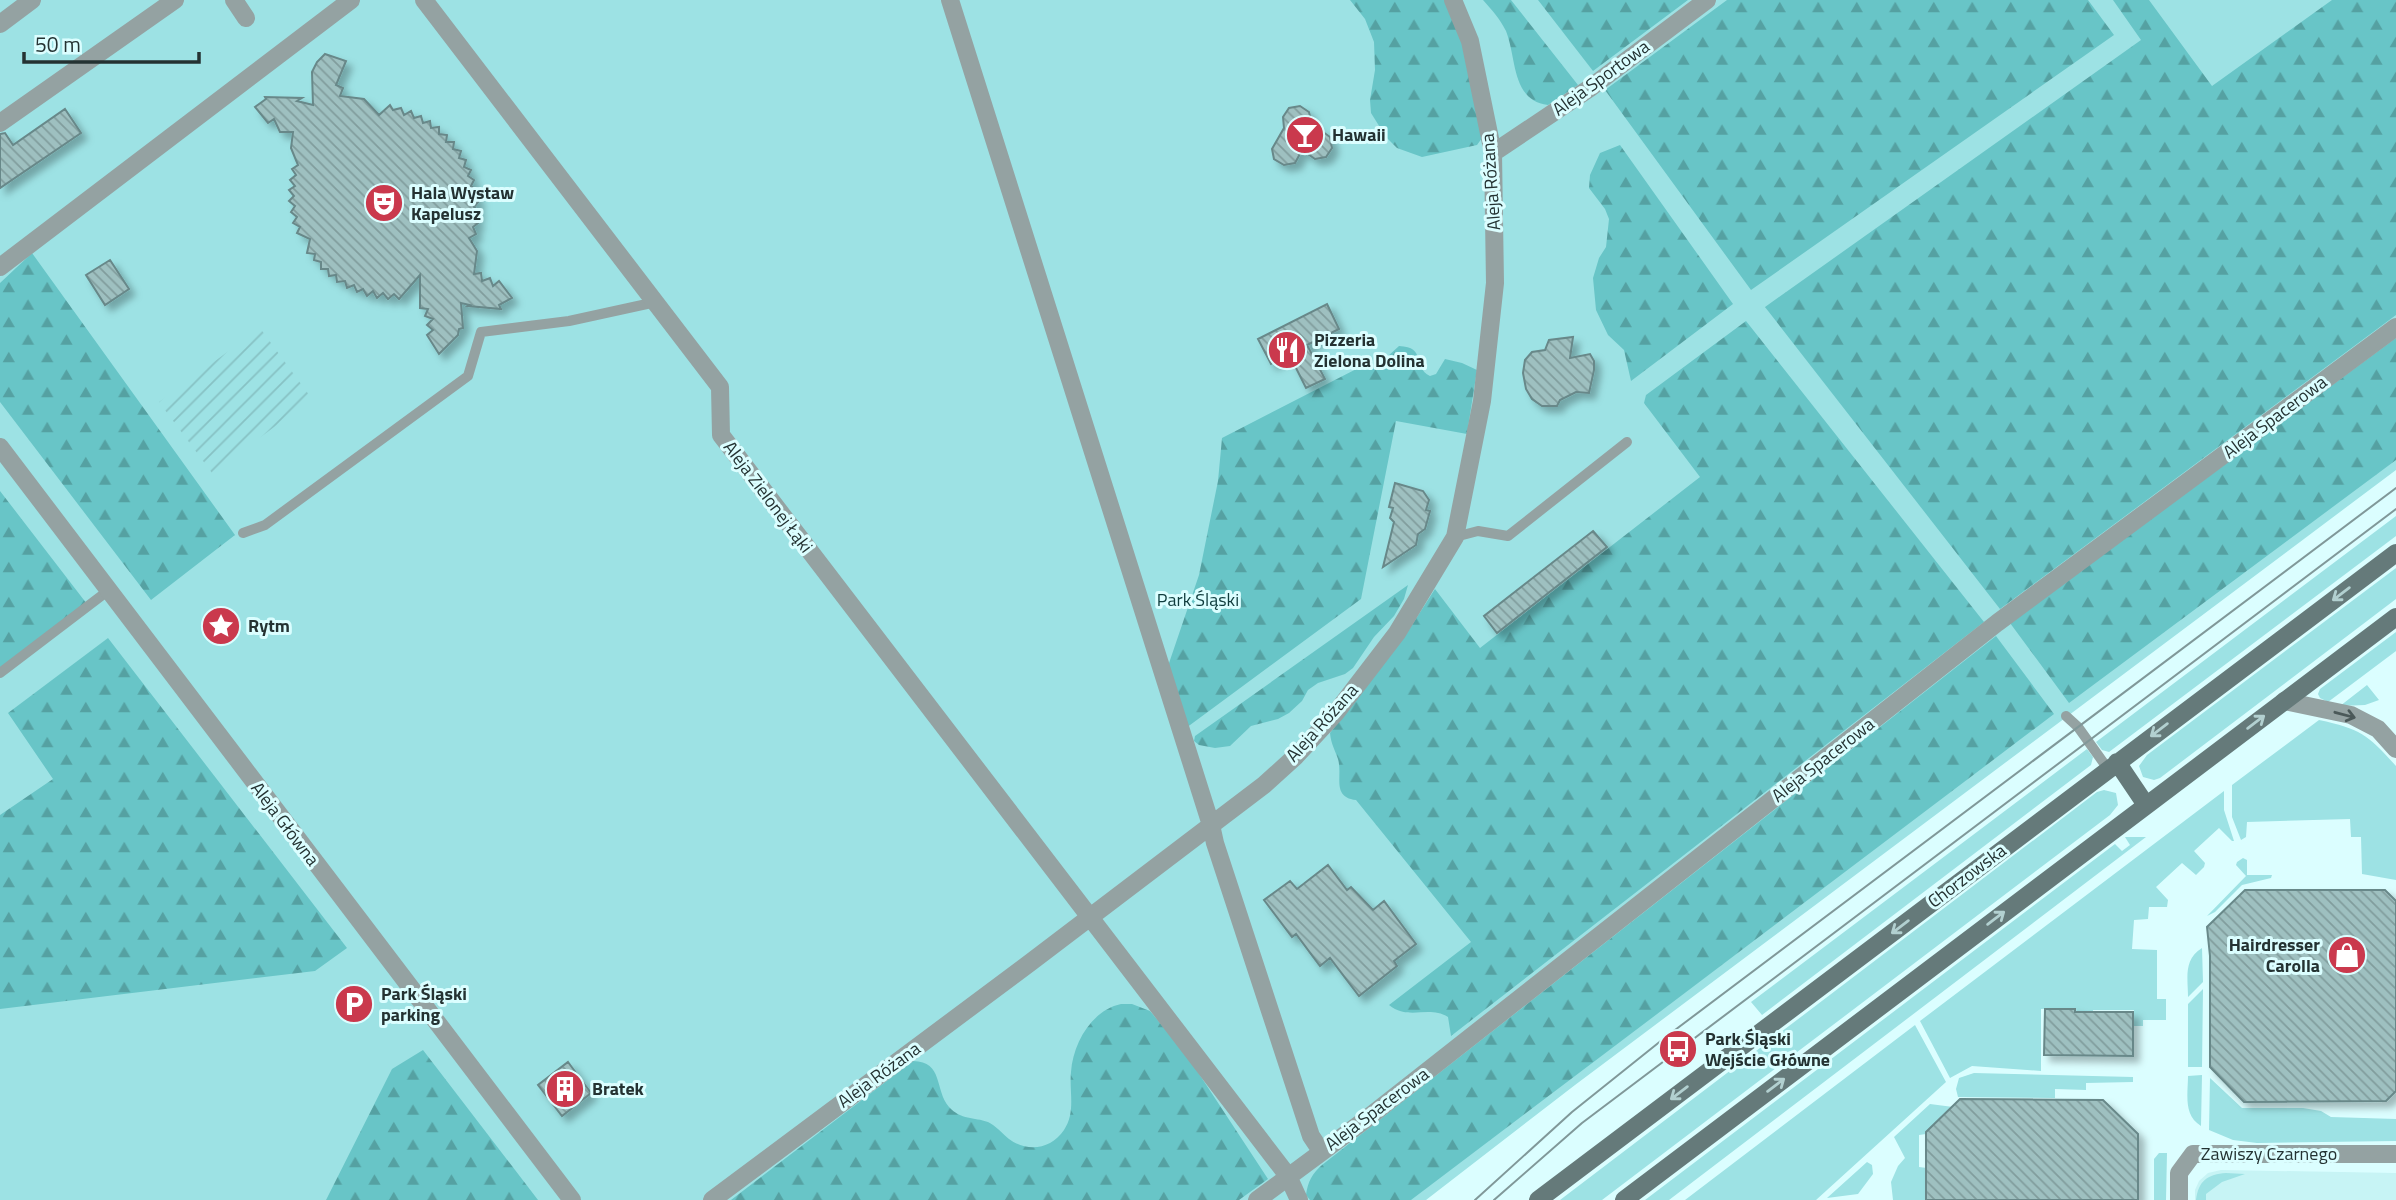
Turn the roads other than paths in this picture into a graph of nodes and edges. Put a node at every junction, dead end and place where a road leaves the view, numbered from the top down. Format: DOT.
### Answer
graph roads {
  1 [pos="32,0"];
  2 [pos="175,0"];
  3 [pos="233,0"];
  4 [pos="351,0"];
  5 [pos="424,0"];
  6 [pos="950,0"];
  7 [pos="1453,0"];
  8 [pos="1707,0"];
  9 [pos="246,18"];
  10 [pos="0,24"];
  11 [pos="0,122"];
  12 [pos="1493,153"];
  13 [pos="0,267"];
  14 [pos="656,302"];
  15 [pos="2396,327"];
  16 [pos="1627,443"];
  17 [pos="0,447"];
  18 [pos="243,533"];
  19 [pos="1455,537"];
  20 [pos="2396,553"];
  21 [pos="109,590"];
  22 [pos="2396,617"];
  23 [pos="0,673"];
  24 [pos="2284,701"];
  25 [pos="2066,716"];
  26 [pos="2396,749"];
  27 [pos="2112,766"];
  28 [pos="2146,805"];
  29 [pos="1211,825"];
  30 [pos="1089,918"];
  31 [pos="1321,1151"];
  32 [pos="2396,1154"];
  33 [pos="1288,1176"];
  34 [pos="572,1200"];
  35 [pos="712,1200"];
  36 [pos="1257,1200"];
  37 [pos="1299,1200"];
  38 [pos="1538,1200"];
  39 [pos="1624,1200"];
  40 [pos="2179,1200"];
  1 -- 10 [label="street"];
  2 -- 11 [label="street"];
  3 -- 9 [label="street"];
  4 -- 13 [label="street"];
  5 -- 14 [label="street, Aleja Zielonej Łąki"];
  6 -- 29 [label="street"];
  7 -- 12 [label="street, Aleja Różana"];
  8 -- 12 [label="street, Aleja Sportowa"];
  12 -- 19 [label="street, Aleja Różana"];
  14 -- 18 [label="lane"];
  14 -- 30 [label="street, Aleja Zielonej Łąki"];
  15 -- 31 [label="street, Aleja Spacerowa"];
  16 -- 19 [label="lane"];
  17 -- 21 [label="street, Aleja Główna"];
  19 -- 29 [label="street, Aleja Różana"];
  20 -- 27 [label="main road, Chorzowska, one-way"];
  21 -- 23 [label="lane"];
  21 -- 34 [label="street, Aleja Główna"];
  22 -- 24 [label="main road"];
  24 -- 26 [label="street, one-way"];
  28 -- 24 [label="main road, one-way"];
  25 -- 27 [label="lane"];
  27 -- 28 [label="main road"];
  27 -- 38 [label="main road, Chorzowska, one-way"];
  39 -- 28 [label="main road, one-way"];
  29 -- 30 [label="street, Aleja Różana"];
  29 -- 31 [label="street"];
  30 -- 33 [label="street, Aleja Zielonej Łąki"];
  30 -- 35 [label="street, Aleja Różana"];
  31 -- 33 [label="street, Aleja Spacerowa"];
  32 -- 40 [label="street, Zawiszy Czarnego"];
  33 -- 36 [label="street, Aleja Spacerowa"];
  33 -- 37 [label="street, Aleja Zielonej Łąki"];
}
